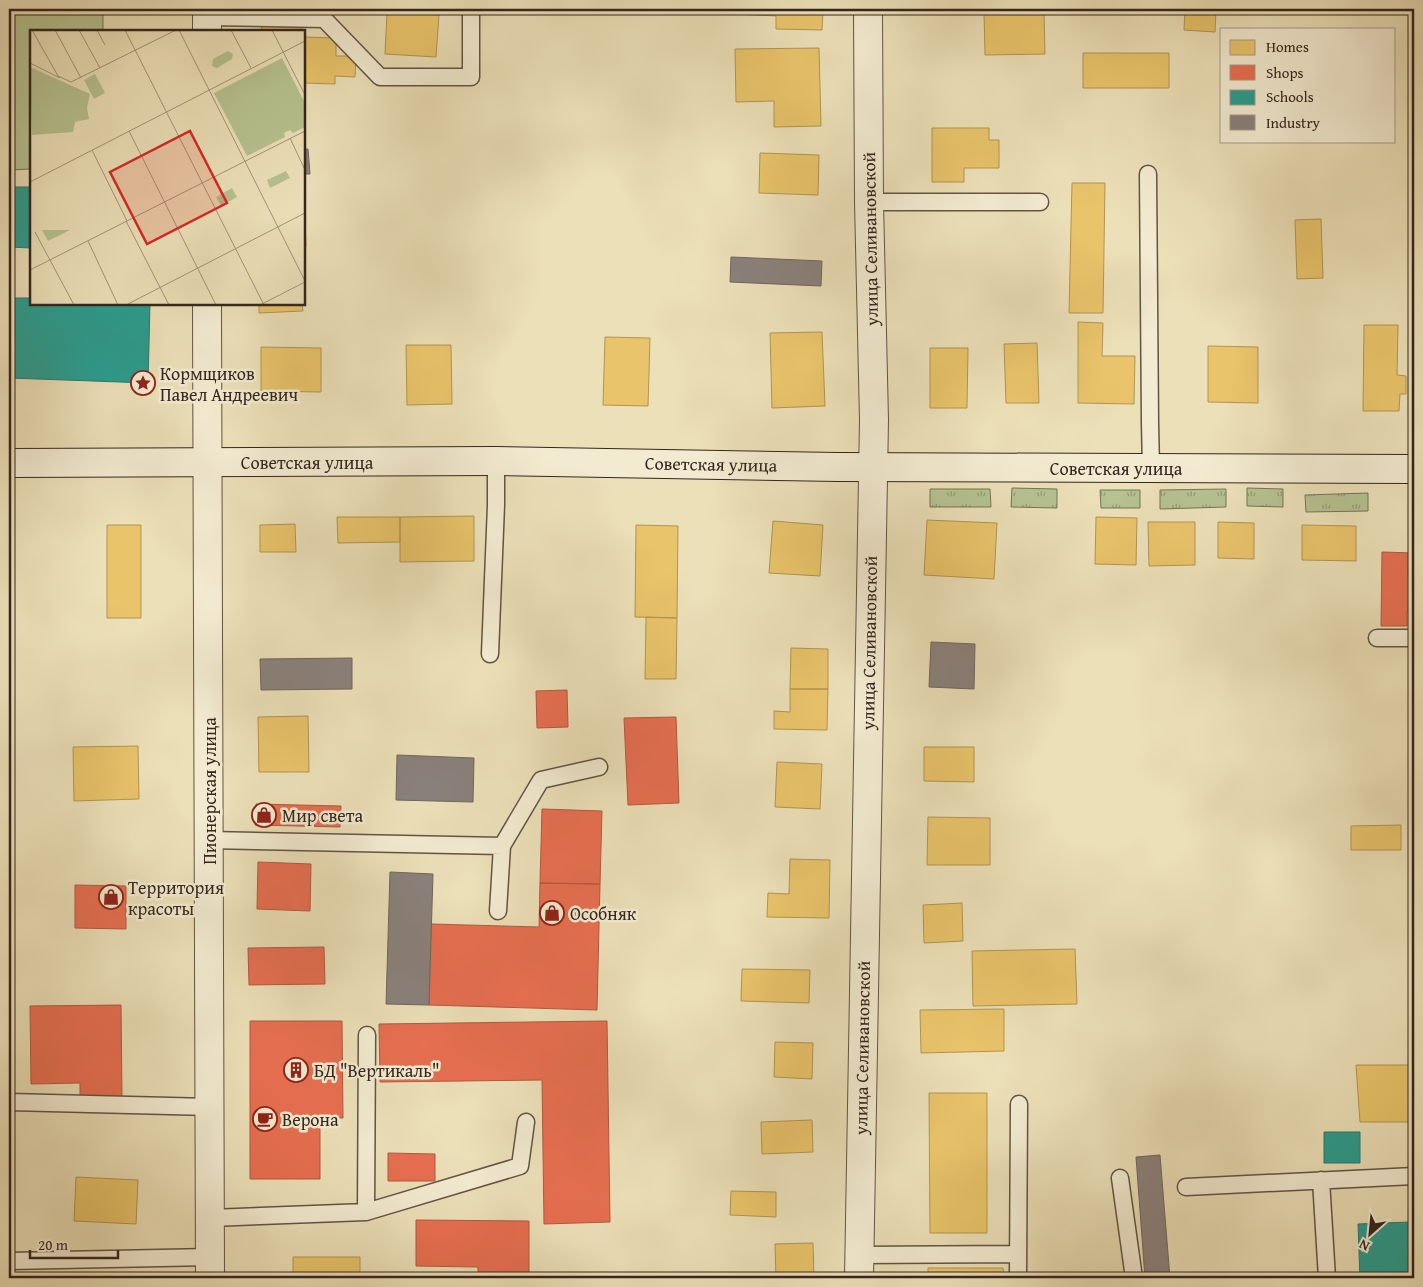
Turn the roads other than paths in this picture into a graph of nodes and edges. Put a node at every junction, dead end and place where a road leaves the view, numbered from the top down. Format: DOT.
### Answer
graph roads {
  1 [pos="471,9"];
  2 [pos="868,9"];
  3 [pos="207,19"];
  4 [pos="1148,174"];
  5 [pos="869,202"];
  6 [pos="1040,202"];
  7 [pos="207,305"];
  8 [pos="496,461"];
  9 [pos="208,462"];
  10 [pos="9,463"];
  11 [pos="873,466"];
  12 [pos="1151,468"];
  13 [pos="1414,469"];
  14 [pos="1377,638"];
  15 [pos="1414,638"];
  16 [pos="490,654"];
  17 [pos="599,767"];
  18 [pos="209,840"];
  19 [pos="502,846"];
  20 [pos="498,911"];
  21 [pos="366,1035"];
  22 [pos="9,1102"];
  23 [pos="1019,1104"];
  24 [pos="210,1107"];
  25 [pos="526,1122"];
  26 [pos="1414,1176"];
  27 [pos="1120,1178"];
  28 [pos="1322,1180"];
  29 [pos="1186,1187"];
  30 [pos="366,1212"];
  31 [pos="211,1218"];
  32 [pos="1018,1254"];
  33 [pos="9,1261"];
  34 [pos="859,1267"];
  35 [pos="210,1268"];
  36 [pos="1018,1278"];
  37 [pos="1134,1278"];
  38 [pos="1326,1278"];
  1 -- 3 [label="lane"];
  2 -- 5 [label="street, улица Селивановской"];
  4 -- 12 [label="lane"];
  5 -- 6 [label="lane"];
  5 -- 11 [label="street, улица Селивановской"];
  7 -- 9 [label="street, Пионерская улица"];
  8 -- 9 [label="street, Советская улица"];
  8 -- 11 [label="street, Советская улица"];
  8 -- 16 [label="lane"];
  9 -- 10 [label="street, Советская улица"];
  9 -- 18 [label="street, Пионерская улица"];
  11 -- 12 [label="street, Советская улица"];
  11 -- 34 [label="street, улица Селивановской"];
  12 -- 13 [label="street, Советская улица"];
  14 -- 15 [label="lane"];
  17 -- 19 [label="lane"];
  18 -- 19 [label="lane"];
  18 -- 24 [label="street, Пионерская улица"];
  19 -- 20 [label="lane"];
  21 -- 30 [label="lane"];
  22 -- 24 [label="lane"];
  23 -- 32 [label="lane"];
  24 -- 31 [label="street, Пионерская улица"];
  25 -- 30 [label="lane"];
  26 -- 28 [label="lane"];
  27 -- 37 [label="lane"];
  28 -- 29 [label="lane"];
  28 -- 38 [label="lane"];
  30 -- 31 [label="lane"];
  31 -- 35 [label="street, Пионерская улица"];
  32 -- 34 [label="lane"];
  32 -- 36 [label="lane"];
  33 -- 35 [label="lane"];
}
